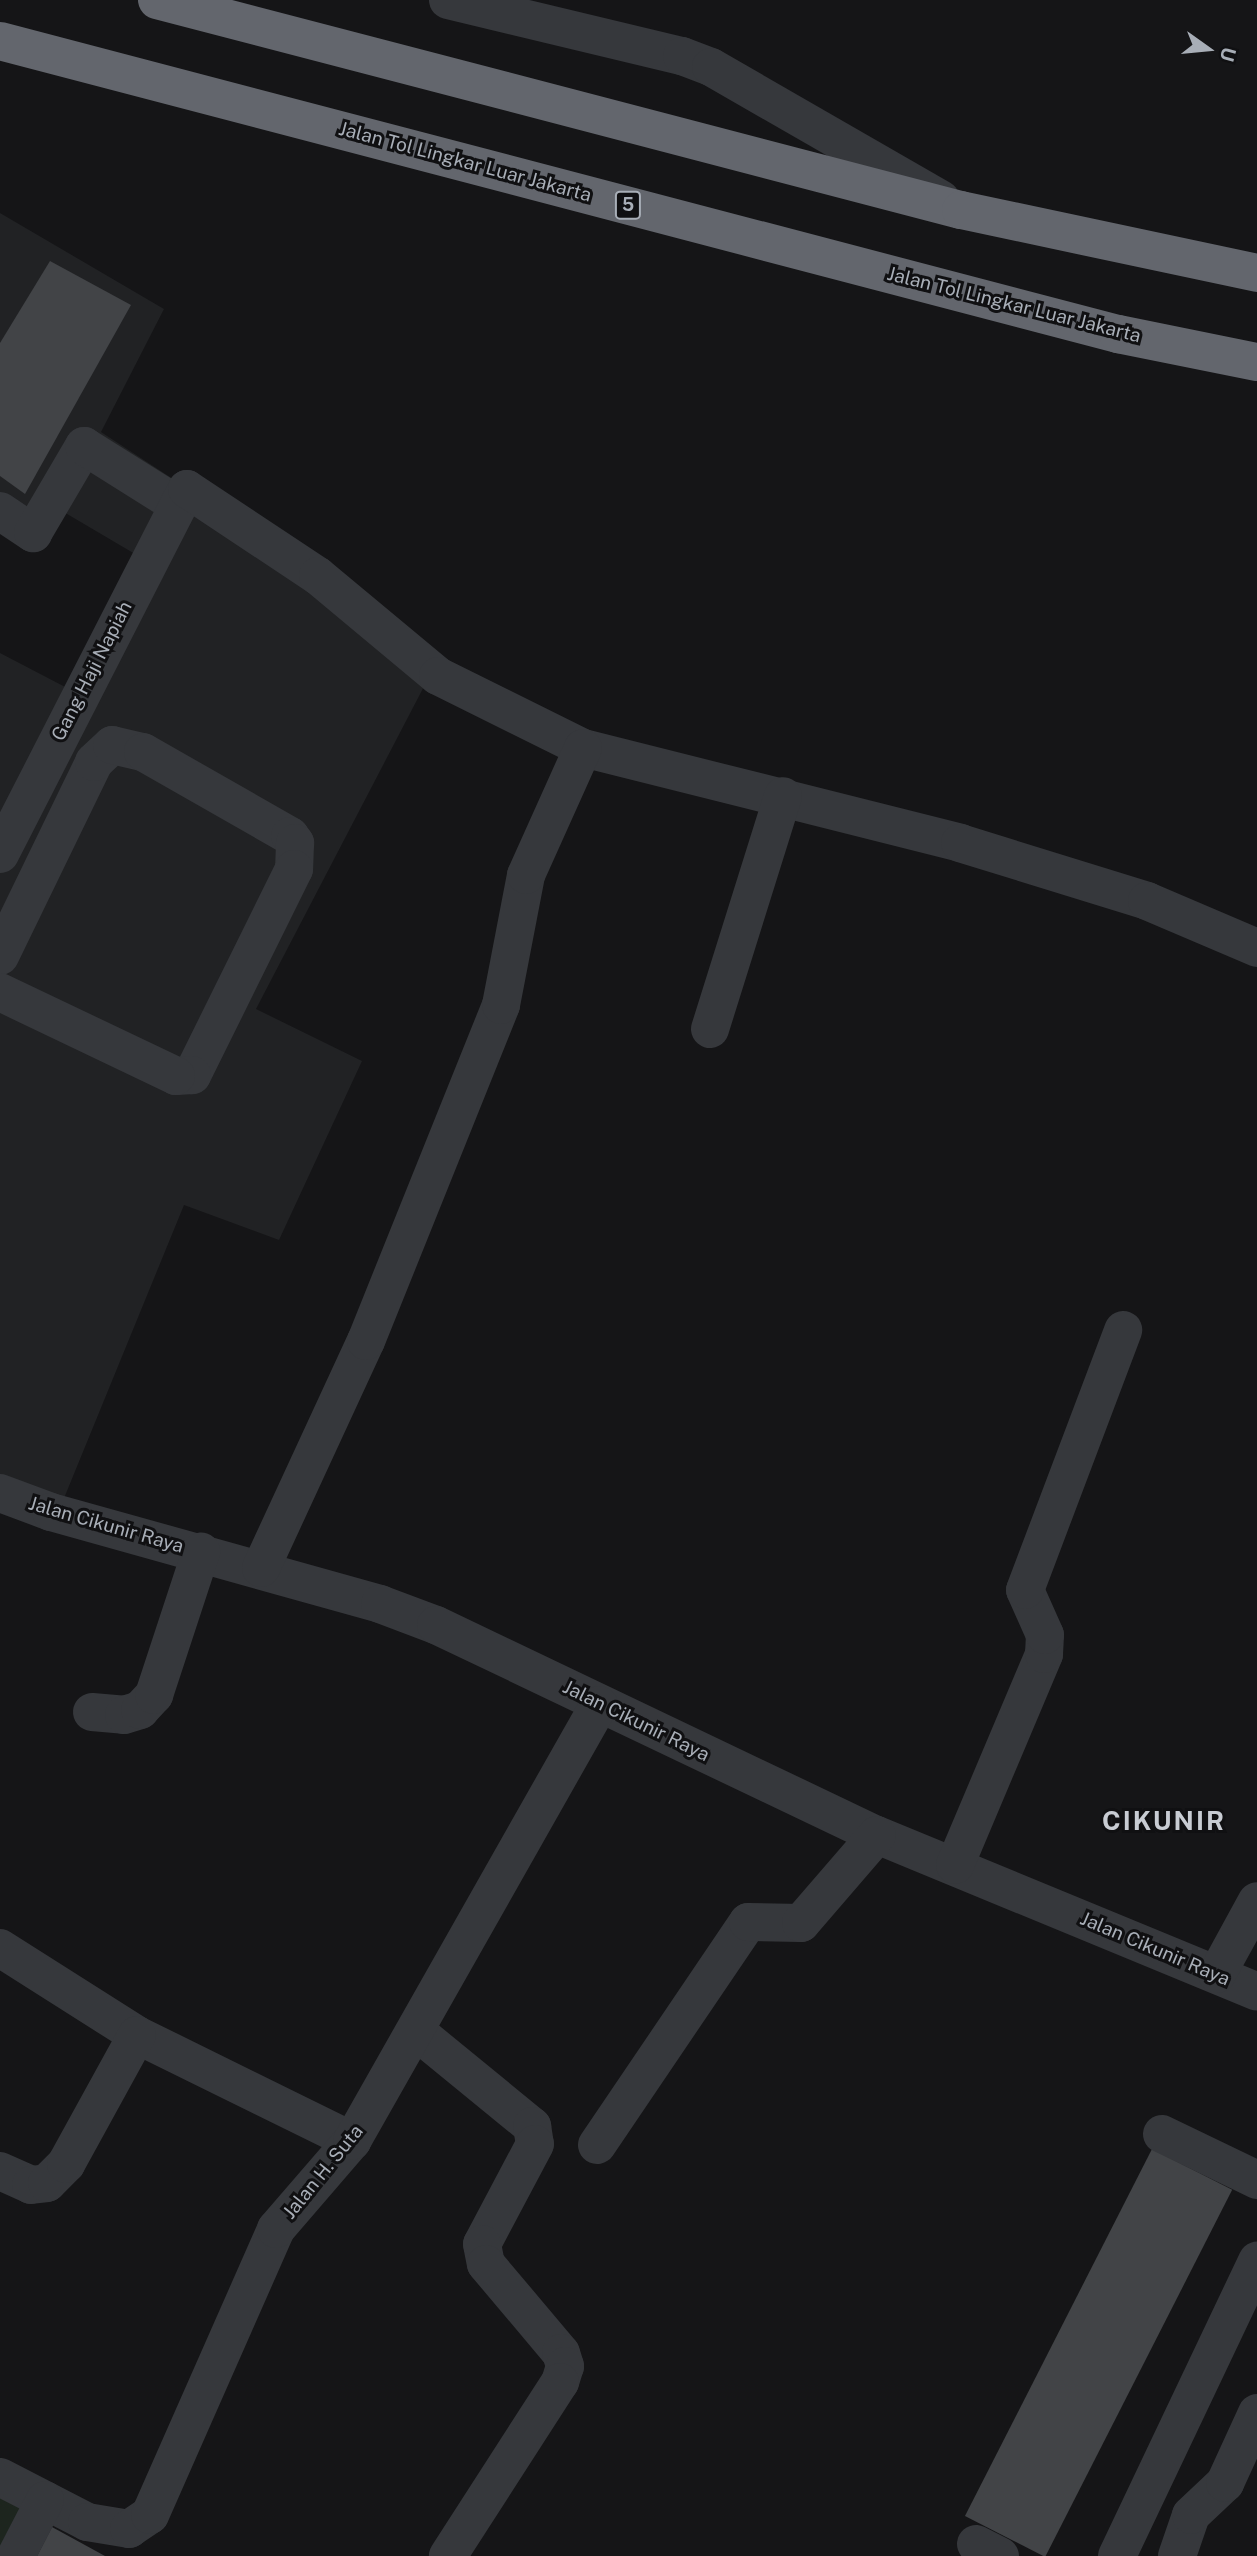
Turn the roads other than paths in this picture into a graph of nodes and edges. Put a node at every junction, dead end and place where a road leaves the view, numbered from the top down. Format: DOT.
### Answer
graph roads {
  1 [pos="157,0"];
  2 [pos="448,0"];
  3 [pos="0,41"];
  4 [pos="961,210"];
  5 [pos="1257,273"];
  6 [pos="1257,362"];
  7 [pos="182,497"];
  8 [pos="0,511"];
  9 [pos="583,748"];
  10 [pos="783,796"];
  11 [pos="0,854"];
  12 [pos="1257,948"];
  13 [pos="0,956"];
  14 [pos="0,992"];
  15 [pos="710,1029"];
  16 [pos="1124,1330"];
  17 [pos="0,1493"];
  18 [pos="201,1552"];
  19 [pos="261,1568"];
  20 [pos="599,1705"];
  21 [pos="92,1712"];
  22 [pos="877,1835"];
  23 [pos="955,1865"];
  24 [pos="1257,1901"];
  25 [pos="0,1948"];
  26 [pos="1217,1974"];
  27 [pos="1257,1992"];
  28 [pos="417,2032"];
  29 [pos="138,2035"];
  30 [pos="1162,2134"];
  31 [pos="352,2141"];
  32 [pos="597,2145"];
  33 [pos="0,2171"];
  34 [pos="1257,2180"];
  35 [pos="1257,2261"];
  36 [pos="1257,2413"];
  37 [pos="0,2477"];
  38 [pos="45,2500"];
  39 [pos="16,2556"];
  40 [pos="448,2556"];
  41 [pos="1117,2556"];
  42 [pos="1177,2556"];
  1 -- 4 [label="highway"];
  2 -- 4 [label="street"];
  3 -- 6 [label="highway, Jalan Tol Lingkar Luar Jakarta / 5"];
  4 -- 5 [label="highway"];
  7 -- 8 [label="street"];
  7 -- 9 [label="street"];
  7 -- 11 [label="street, Gang Haji Napiah"];
  9 -- 10 [label="street"];
  9 -- 19 [label="street"];
  10 -- 12 [label="street"];
  10 -- 15 [label="street"];
  13 -- 14 [label="street"];
  16 -- 23 [label="street"];
  17 -- 18 [label="street, Jalan Cikunir Raya"];
  18 -- 19 [label="street, Jalan Cikunir Raya"];
  18 -- 21 [label="street"];
  19 -- 20 [label="street, Jalan Cikunir Raya"];
  20 -- 22 [label="street, Jalan Cikunir Raya"];
  20 -- 28 [label="street, Jalan H. Suta"];
  22 -- 23 [label="street, Jalan Cikunir Raya"];
  22 -- 32 [label="street"];
  23 -- 26 [label="street, Jalan Cikunir Raya"];
  24 -- 26 [label="street"];
  25 -- 29 [label="street"];
  26 -- 27 [label="street, Jalan Cikunir Raya"];
  28 -- 31 [label="street, Jalan H. Suta"];
  28 -- 40 [label="street"];
  29 -- 31 [label="street"];
  29 -- 33 [label="street"];
  30 -- 34 [label="street"];
  31 -- 38 [label="street, Jalan H. Suta"];
  35 -- 41 [label="street"];
  36 -- 42 [label="street"];
  37 -- 38 [label="street, Jalan H. Suta"];
  38 -- 39 [label="street"];
}
